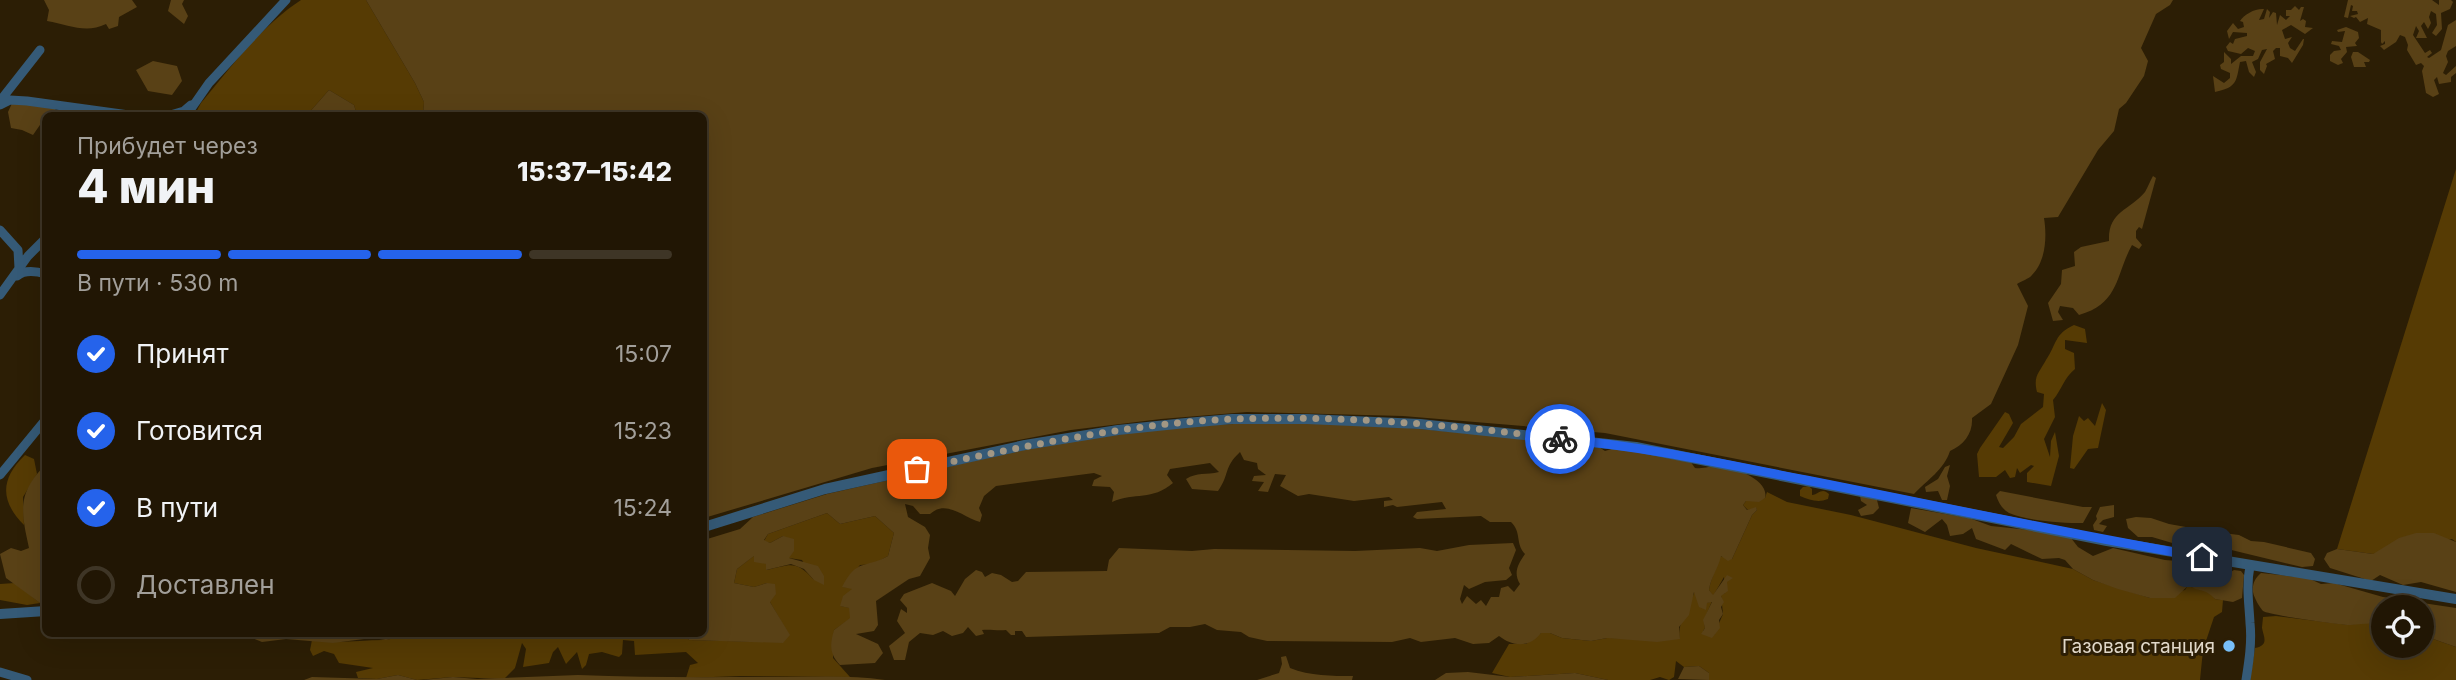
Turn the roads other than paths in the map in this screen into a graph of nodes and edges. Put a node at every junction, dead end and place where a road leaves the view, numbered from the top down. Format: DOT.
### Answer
graph roads {
  1 [pos="286,0"];
  2 [pos="40,50"];
  3 [pos="197,98"];
  4 [pos="0,103"];
  5 [pos="107,112"];
  6 [pos="181,112"];
  7 [pos="188,112"];
  8 [pos="0,230"];
  9 [pos="42,243"];
  10 [pos="19,269"];
  11 [pos="42,273"];
  12 [pos="10,282"];
  13 [pos="0,295"];
  14 [pos="42,424"];
  15 [pos="0,475"];
  16 [pos="707,526"];
  17 [pos="2250,566"];
  18 [pos="2456,599"];
  19 [pos="42,611"];
  20 [pos="0,614"];
  21 [pos="0,672"];
  22 [pos="27,680"];
  23 [pos="2245,680"];
  1 -- 3 [label="street"];
  2 -- 4 [label="street"];
  3 -- 6 [label="street"];
  3 -- 7 [label="street"];
  4 -- 5 [label="street"];
  8 -- 10 [label="street"];
  9 -- 10 [label="street"];
  10 -- 12 [label="street"];
  11 -- 12 [label="street"];
  12 -- 13 [label="street"];
  14 -- 15 [label="street"];
  16 -- 17 [label="street"];
  17 -- 18 [label="street"];
  17 -- 23 [label="street"];
  19 -- 20 [label="street"];
  21 -- 22 [label="street"];
}
